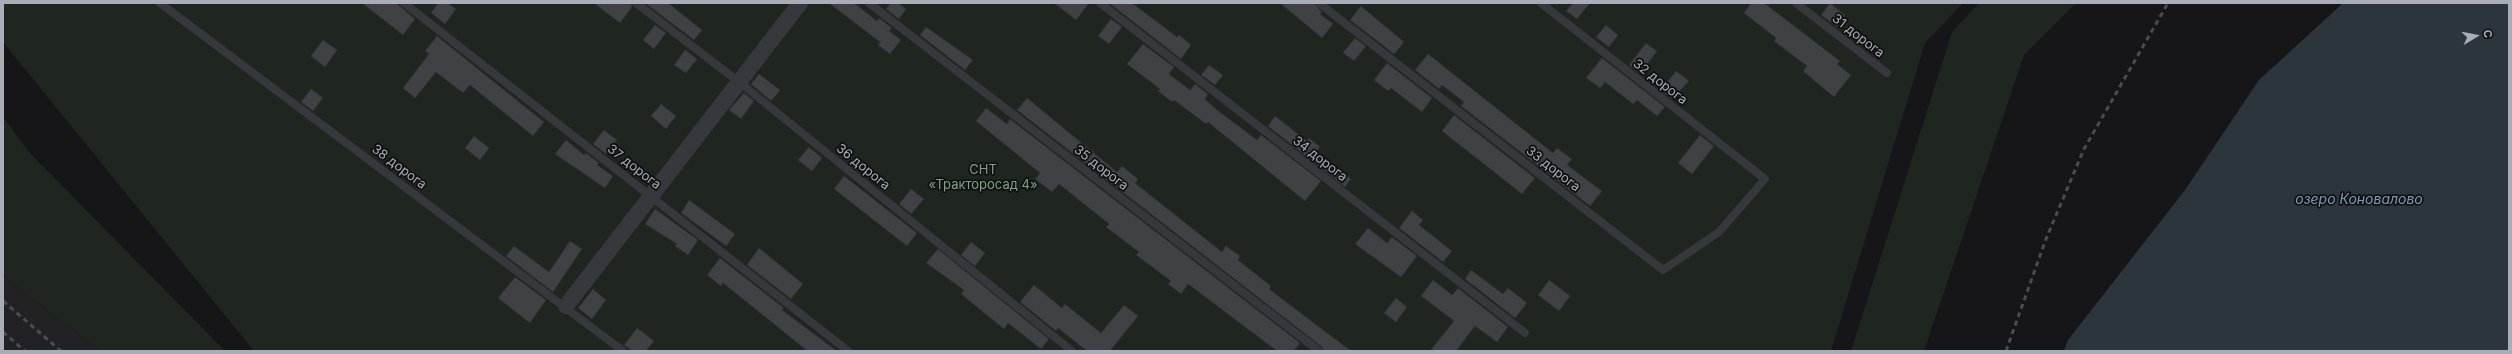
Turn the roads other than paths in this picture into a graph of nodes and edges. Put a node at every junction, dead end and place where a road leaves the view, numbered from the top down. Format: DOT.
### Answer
graph roads {
  1 [pos="160,3"];
  2 [pos="404,3"];
  3 [pos="636,3"];
  4 [pos="800,3"];
  5 [pos="869,3"];
  6 [pos="1100,3"];
  7 [pos="1319,3"];
  8 [pos="1541,3"];
  9 [pos="1796,3"];
  10 [pos="1887,74"];
  11 [pos="739,82"];
  12 [pos="1764,179"];
  13 [pos="651,196"];
  14 [pos="566,306"];
  15 [pos="1525,333"];
  16 [pos="623,351"];
  17 [pos="848,351"];
  18 [pos="1072,351"];
  19 [pos="1319,351"];
  1 -- 14 [label="lane, 38 дорога"];
  2 -- 13 [label="lane, 37 дорога"];
  3 -- 11 [label="lane, 36 дорога"];
  4 -- 11 [label="street"];
  5 -- 19 [label="lane, 35 дорога"];
  6 -- 15 [label="lane, 34 дорога"];
  7 -- 12 [label="lane, 33 дорога"];
  8 -- 12 [label="lane, 32 дорога"];
  9 -- 10 [label="lane, 31 дорога"];
  11 -- 13 [label="street"];
  11 -- 18 [label="lane, 36 дорога"];
  13 -- 14 [label="street"];
  13 -- 17 [label="lane, 37 дорога"];
  14 -- 16 [label="lane, 38 дорога"];
}
